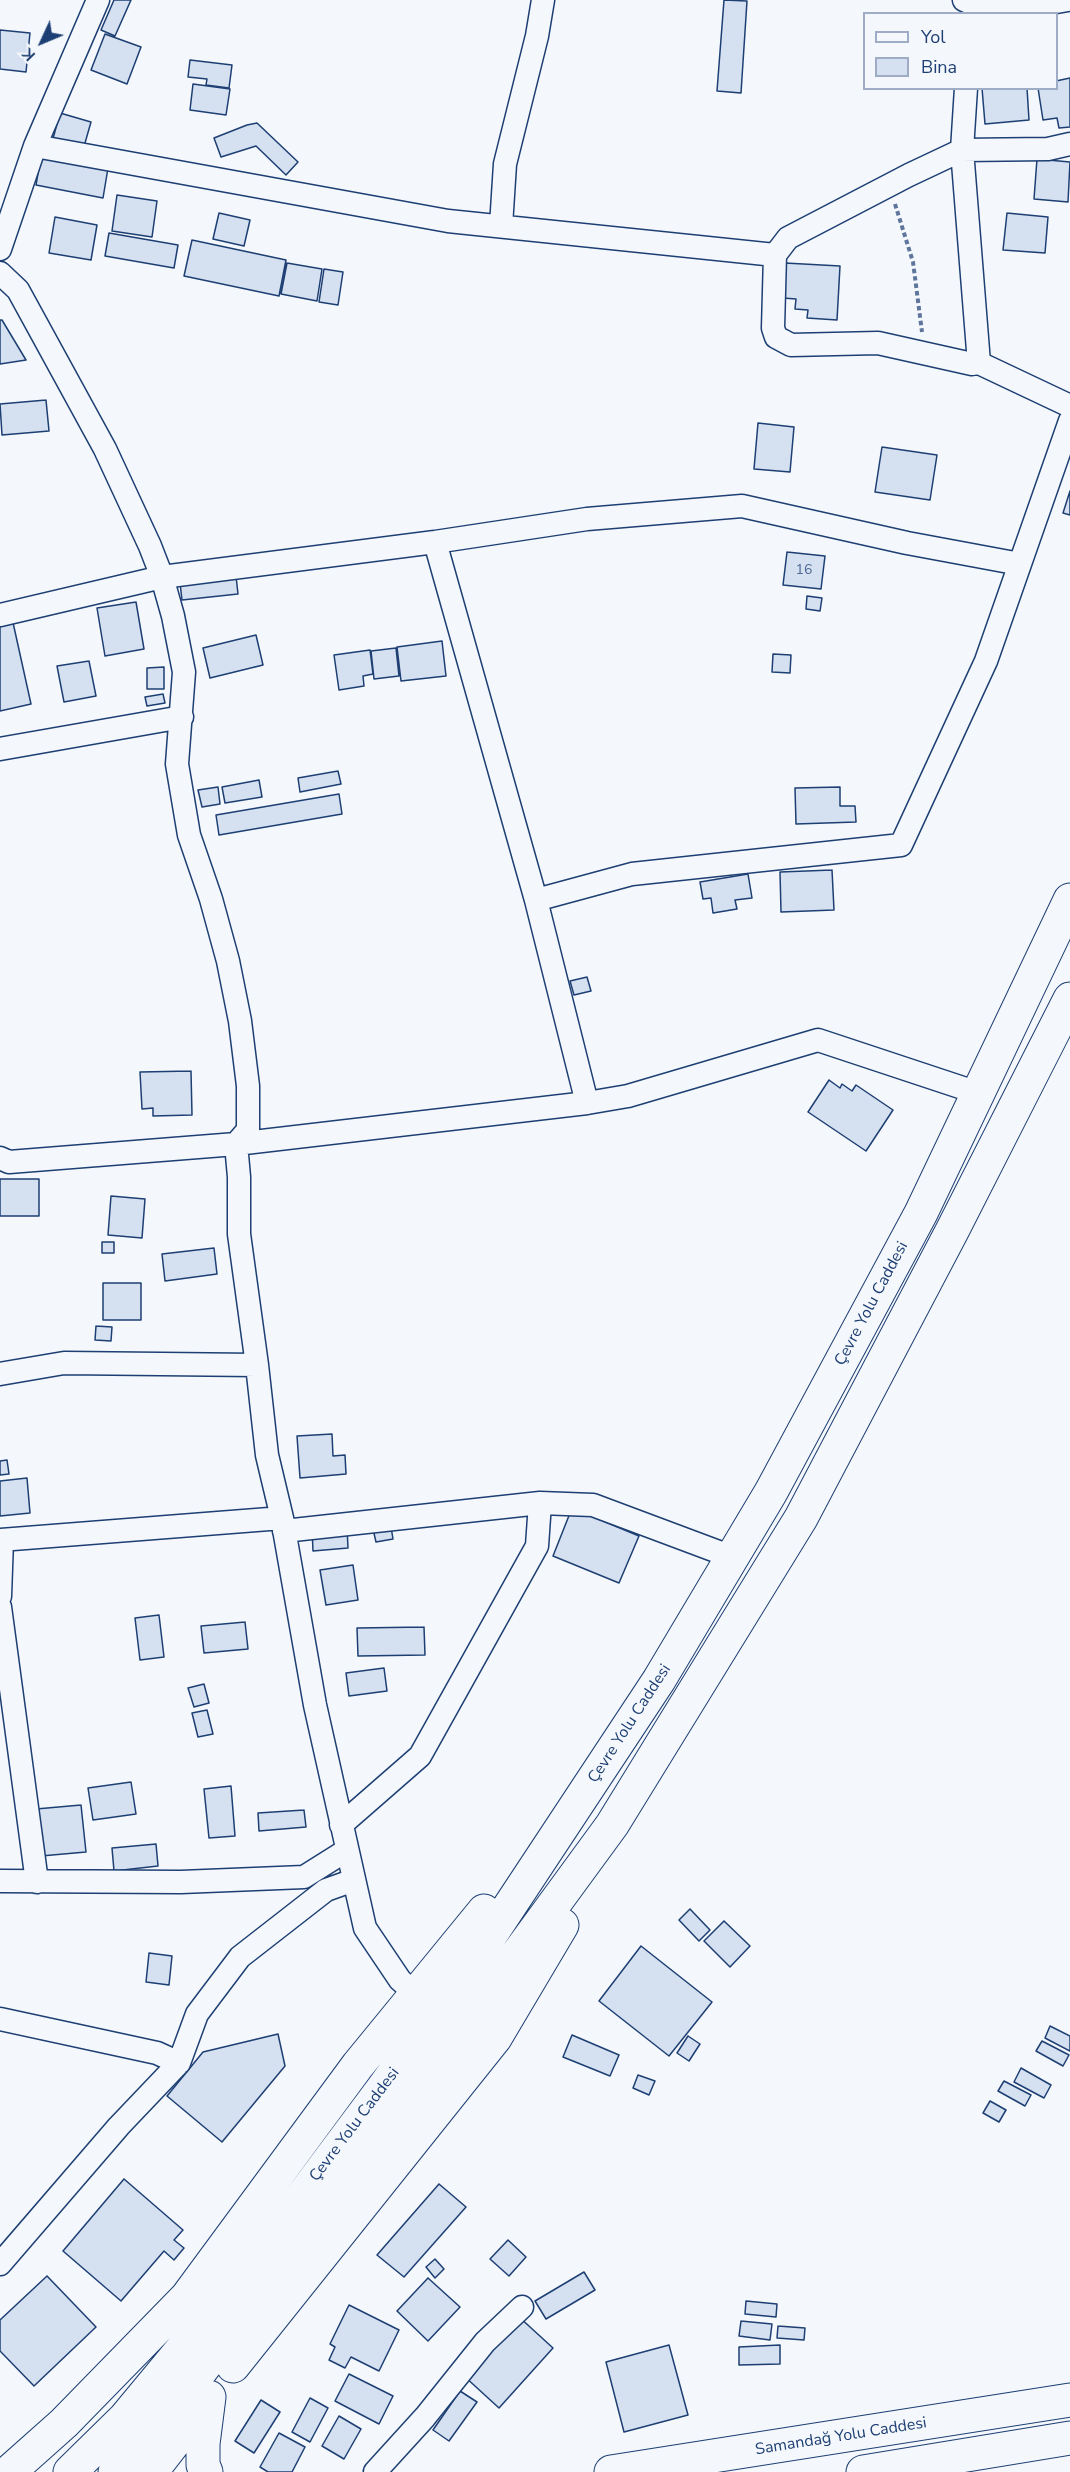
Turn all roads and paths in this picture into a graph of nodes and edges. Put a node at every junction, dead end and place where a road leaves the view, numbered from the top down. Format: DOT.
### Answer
graph roads {
  1 [pos="543,0"];
  2 [pos="1068,0"];
  3 [pos="93,1"];
  4 [pos="969,6"];
  5 [pos="966,90"];
  6 [pos="1070,144"];
  7 [pos="35,146"];
  8 [pos="962,150"];
  9 [pos="889,185"];
  10 [pos="501,226"];
  11 [pos="0,249"];
  12 [pos="775,255"];
  13 [pos="0,273"];
  14 [pos="924,353"];
  15 [pos="979,363"];
  16 [pos="1070,406"];
  17 [pos="1070,421"];
  18 [pos="435,542"];
  19 [pos="1020,564"];
  20 [pos="162,577"];
  21 [pos="0,615"];
  22 [pos="182,717"];
  23 [pos="0,748"];
  24 [pos="536,900"];
  25 [pos="1070,900"];
  26 [pos="1070,999"];
  27 [pos="978,1093"];
  28 [pos="587,1103"];
  29 [pos="236,1144"];
  30 [pos="0,1158"];
  31 [pos="257,1365"];
  32 [pos="0,1374"];
  33 [pos="540,1503"];
  34 [pos="283,1525"];
  35 [pos="1,1540"];
  36 [pos="732,1557"];
  37 [pos="0,1596"];
  38 [pos="0,1607"];
  39 [pos="580,1801"];
  40 [pos="341,1825"];
  41 [pos="612,1825"];
  42 [pos="347,1850"];
  43 [pos="354,1880"];
  44 [pos="0,1881"];
  45 [pos="37,1882"];
  46 [pos="417,1995"];
  47 [pos="0,2019"];
  48 [pos="179,2063"];
  49 [pos="0,2264"];
  50 [pos="522,2307"];
  51 [pos="209,2396"];
  52 [pos="1070,2400"];
  53 [pos="1070,2438"];
  54 [pos="984,2463"];
  55 [pos="9,2472"];
  56 [pos="70,2472"];
  57 [pos="115,2472"];
  58 [pos="151,2472"];
  59 [pos="206,2472"];
  60 [pos="375,2472"];
  61 [pos="611,2472"];
  62 [pos="863,2472"];
  1 -- 10 [label="street"];
  2 -- 4 [label="street"];
  3 -- 7 [label="street"];
  5 -- 8 [label="street"];
  6 -- 8 [label="street"];
  7 -- 10 [label="street"];
  7 -- 11 [label="street"];
  8 -- 9 [label="street"];
  8 -- 15 [label="street"];
  9 -- 12 [label="street"];
  9 -- 14 [label="path"];
  10 -- 12 [label="street"];
  12 -- 14 [label="street"];
  13 -- 20 [label="street"];
  14 -- 15 [label="street"];
  15 -- 16 [label="street"];
  17 -- 19 [label="street"];
  18 -- 19 [label="street"];
  18 -- 20 [label="street"];
  18 -- 24 [label="street"];
  19 -- 24 [label="street"];
  20 -- 21 [label="street"];
  20 -- 22 [label="street"];
  22 -- 23 [label="street"];
  22 -- 29 [label="street"];
  24 -- 28 [label="street"];
  25 -- 27 [label="highway, Çevre Yolu Caddesi"];
  26 -- 41 [label="highway, Çevre Yolu Caddesi"];
  27 -- 28 [label="street"];
  27 -- 36 [label="highway, Çevre Yolu Caddesi"];
  28 -- 29 [label="street"];
  29 -- 30 [label="street"];
  29 -- 31 [label="street"];
  31 -- 32 [label="street"];
  31 -- 34 [label="street"];
  33 -- 34 [label="street"];
  33 -- 36 [label="street"];
  33 -- 40 [label="street"];
  34 -- 35 [label="street"];
  34 -- 40 [label="street"];
  35 -- 37 [label="street"];
  36 -- 39 [label="highway, Çevre Yolu Caddesi"];
  38 -- 45 [label="street"];
  39 -- 46 [label="highway"];
  39 -- 56 [label="highway, Çevre Yolu Caddesi"];
  40 -- 42 [label="street"];
  41 -- 51 [label="highway"];
  41 -- 57 [label="highway, Çevre Yolu Caddesi"];
  42 -- 43 [label="street"];
  42 -- 45 [label="street"];
  43 -- 46 [label="street"];
  43 -- 48 [label="street"];
  44 -- 45 [label="street"];
  46 -- 55 [label="highway"];
  47 -- 48 [label="street"];
  48 -- 49 [label="street"];
  50 -- 60 [label="street"];
  51 -- 58 [label="highway"];
  51 -- 59 [label="highway"];
  52 -- 61 [label="highway, Samandağ Yolu Caddesi"];
  53 -- 54 [label="highway"];
  54 -- 62 [label="highway"];
}
